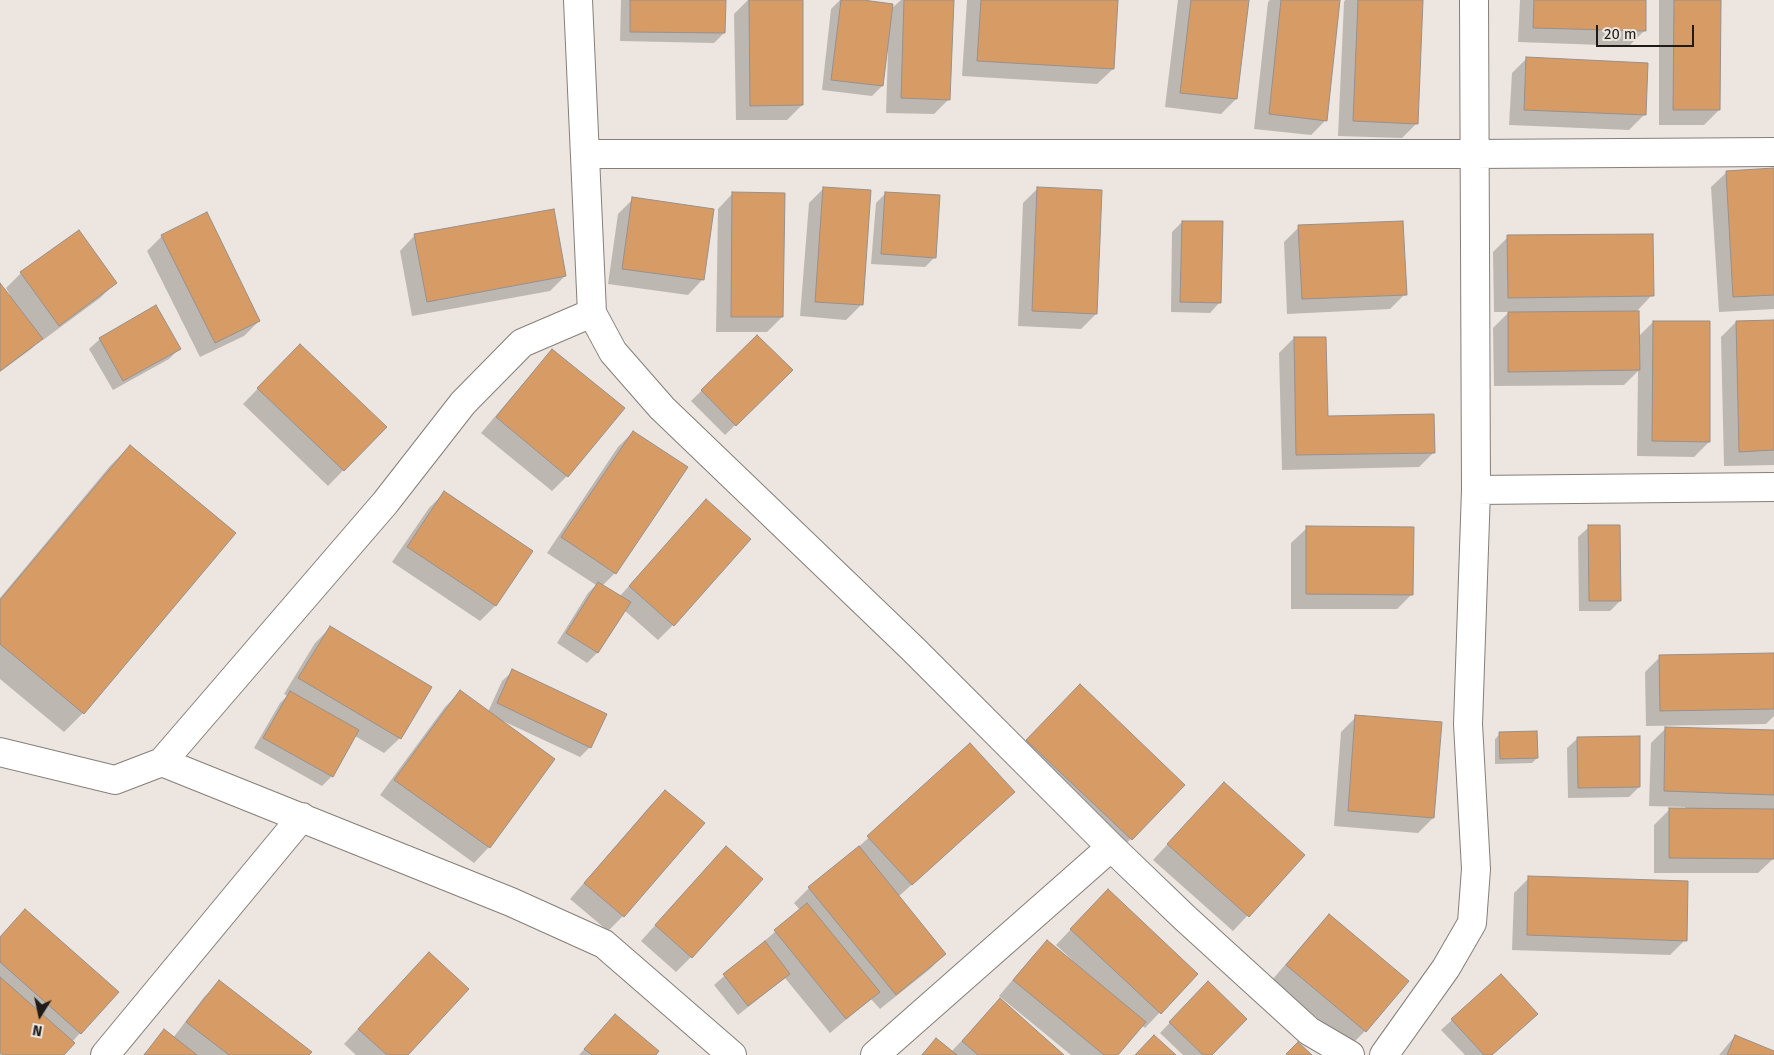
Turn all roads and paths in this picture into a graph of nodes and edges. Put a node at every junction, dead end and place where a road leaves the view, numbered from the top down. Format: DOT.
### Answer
graph roads {
  1 [pos="578,0"];
  2 [pos="1474,0"];
  3 [pos="1774,152"];
  4 [pos="585,154"];
  5 [pos="1474,154"];
  6 [pos="592,313"];
  7 [pos="1774,487"];
  8 [pos="1476,490"];
  9 [pos="0,752"];
  10 [pos="162,762"];
  11 [pos="302,817"];
  12 [pos="1111,847"];
  13 [pos="105,1055"];
  14 [pos="732,1055"];
  15 [pos="875,1055"];
  16 [pos="1350,1055"];
  17 [pos="1384,1055"];
  1 -- 4 [label="street"];
  2 -- 5 [label="street"];
  3 -- 5 [label="street"];
  4 -- 5 [label="street"];
  4 -- 6 [label="street"];
  5 -- 8 [label="street"];
  6 -- 10 [label="street"];
  6 -- 12 [label="street"];
  7 -- 8 [label="street"];
  8 -- 17 [label="street"];
  9 -- 10 [label="street"];
  10 -- 11 [label="street"];
  11 -- 13 [label="street"];
  11 -- 14 [label="street"];
  12 -- 15 [label="street"];
  12 -- 16 [label="street"];
}
